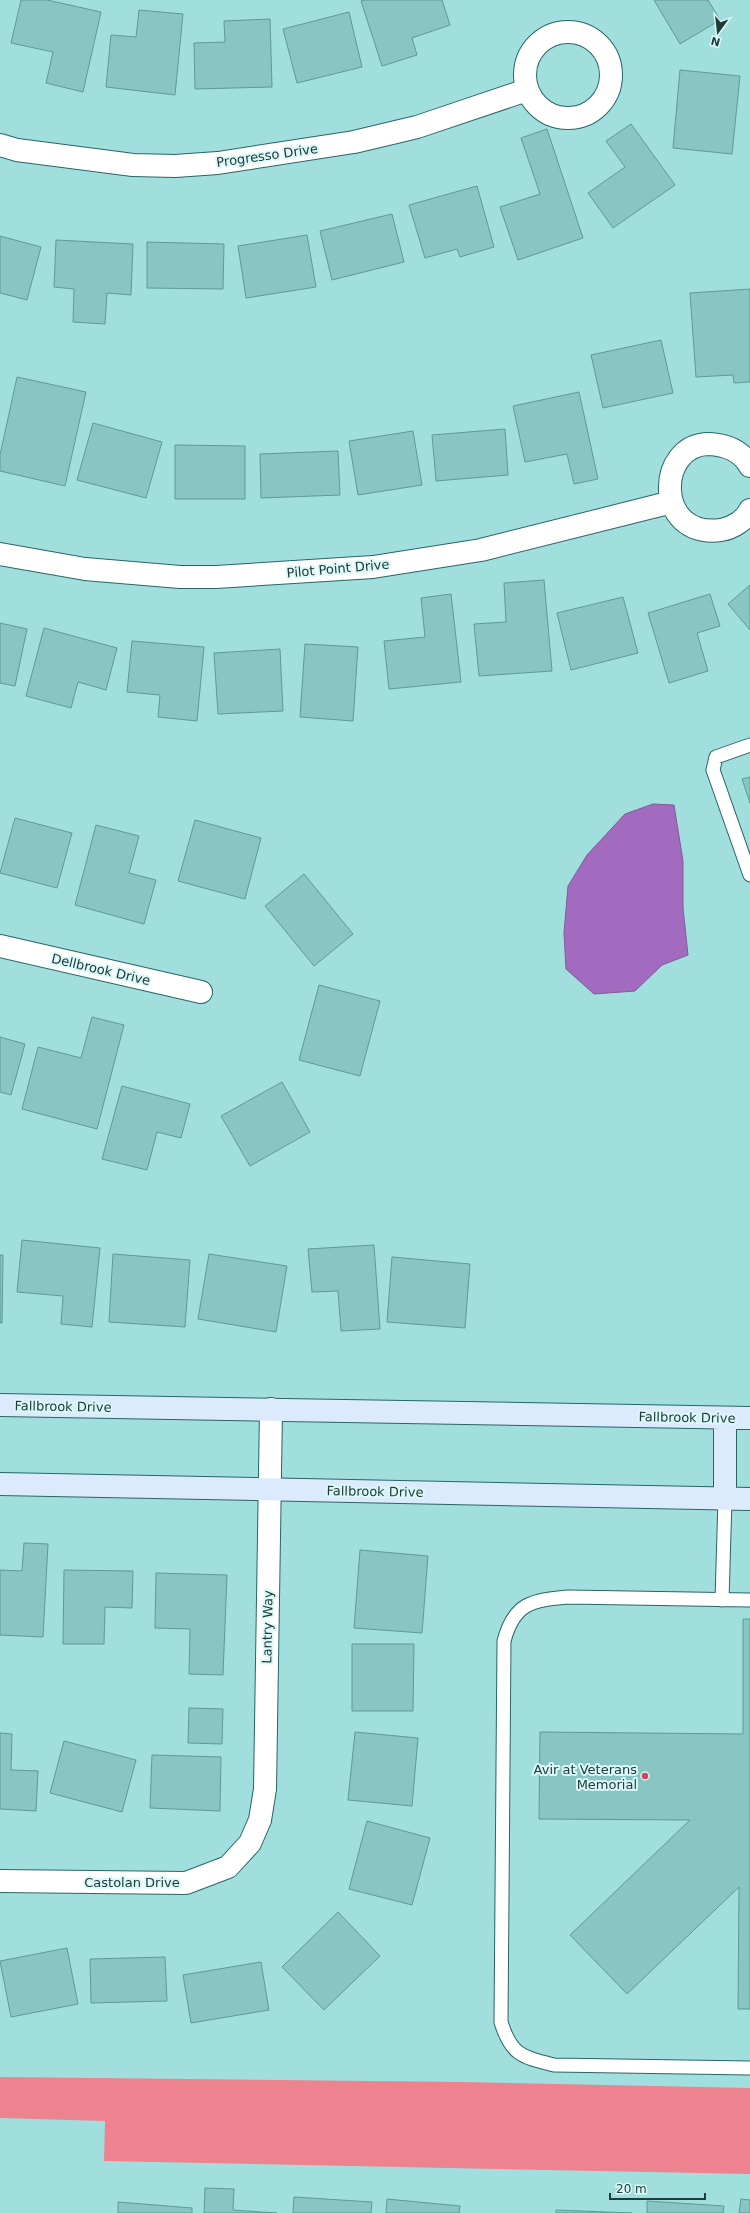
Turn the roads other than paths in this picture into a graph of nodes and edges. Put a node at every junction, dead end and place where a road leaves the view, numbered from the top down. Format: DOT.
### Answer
graph roads {
  1 [pos="526,90"];
  2 [pos="0,145"];
  3 [pos="750,466"];
  4 [pos="672,502"];
  5 [pos="750,510"];
  6 [pos="0,554"];
  7 [pos="750,745"];
  8 [pos="750,875"];
  9 [pos="0,946"];
  10 [pos="202,992"];
  11 [pos="0,1405"];
  12 [pos="271,1409"];
  13 [pos="725,1418"];
  14 [pos="750,1418"];
  15 [pos="0,1484"];
  16 [pos="270,1489"];
  17 [pos="725,1499"];
  18 [pos="750,1499"];
  19 [pos="722,1600"];
  20 [pos="750,1600"];
  21 [pos="250,1843"];
  22 [pos="0,1881"];
  23 [pos="750,2068"];
  1 -- 2 [label="street, Progresso Drive"];
  3 -- 4 [label="street"];
  4 -- 5 [label="street"];
  4 -- 6 [label="street, Pilot Point Drive"];
  7 -- 8 [label="lane"];
  9 -- 10 [label="street, Dellbrook Drive"];
  11 -- 12 [label="main road, Fallbrook Drive"];
  12 -- 13 [label="main road, Fallbrook Drive"];
  12 -- 16 [label="street, Lantry Way"];
  13 -- 14 [label="main road, Fallbrook Drive"];
  13 -- 17 [label="main road"];
  15 -- 16 [label="main road, Fallbrook Drive"];
  16 -- 17 [label="main road, Fallbrook Drive"];
  16 -- 21 [label="street, Lantry Way"];
  17 -- 18 [label="main road, Fallbrook Drive"];
  17 -- 19 [label="lane"];
  19 -- 20 [label="lane"];
  19 -- 23 [label="lane"];
  21 -- 22 [label="street, Castolan Drive"];
}
